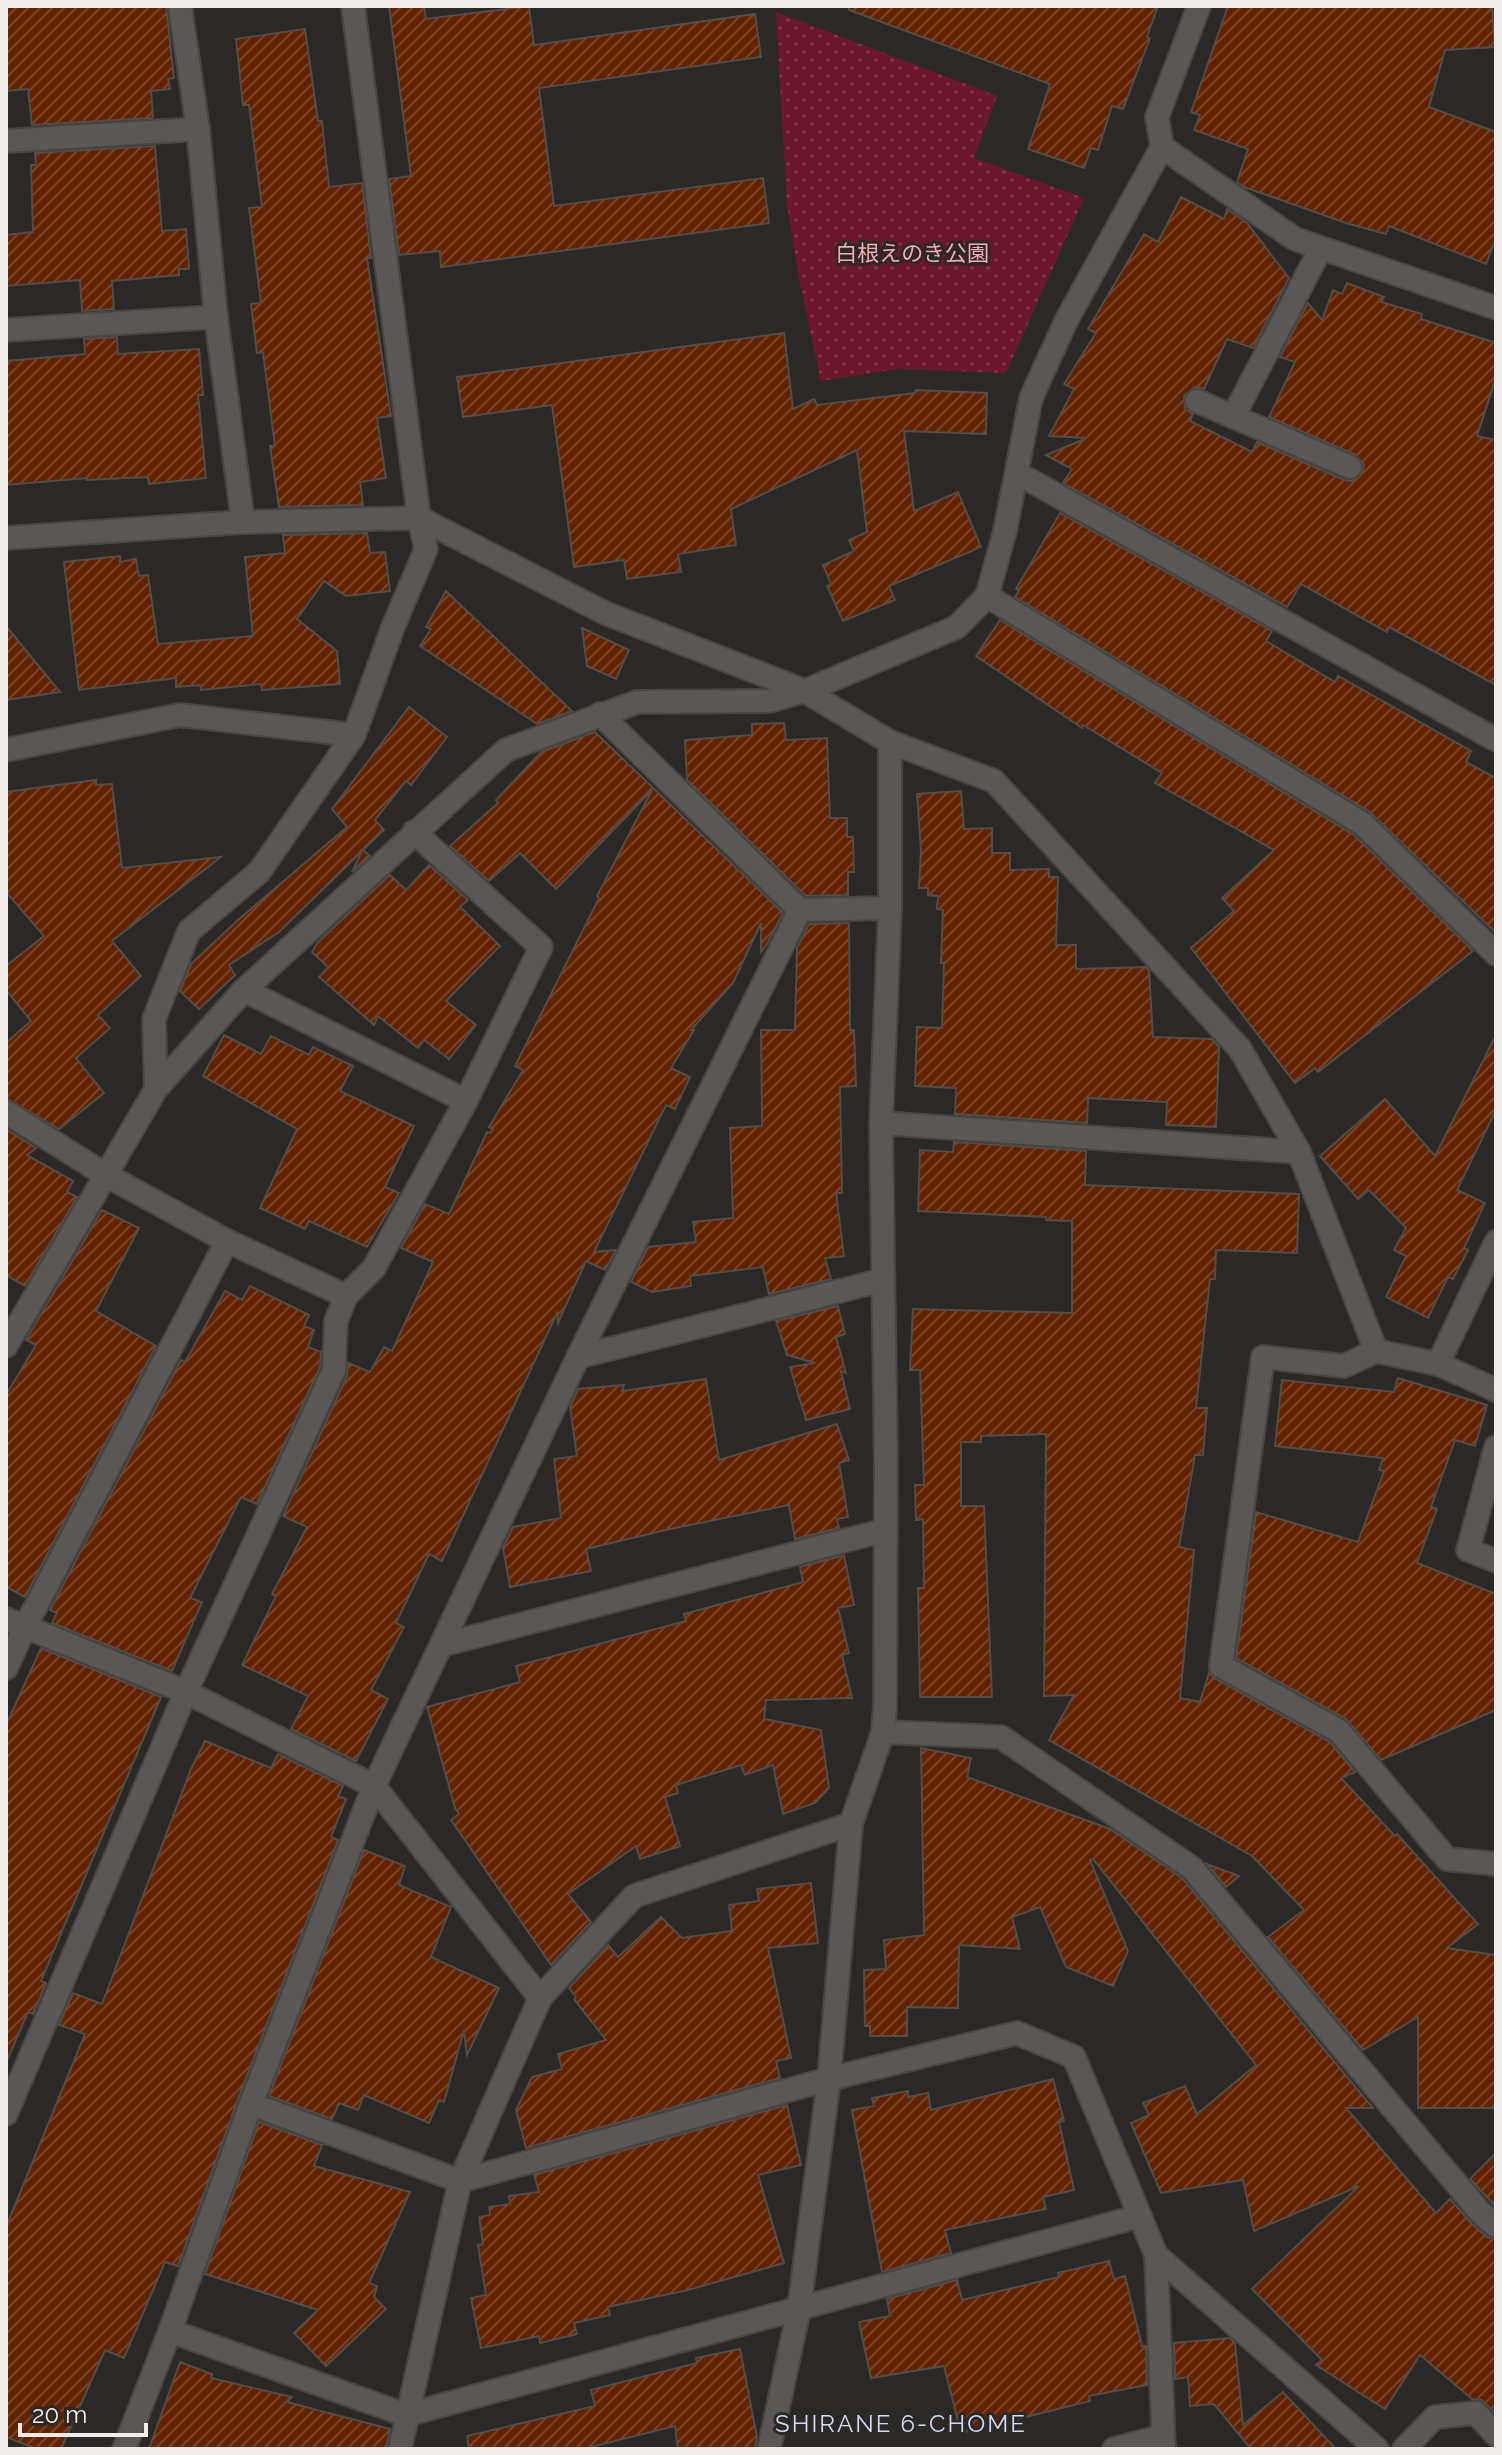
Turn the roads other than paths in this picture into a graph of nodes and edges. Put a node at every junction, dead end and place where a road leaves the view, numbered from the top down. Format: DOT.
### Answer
graph roads {
  1 [pos="180,6"];
  2 [pos="353,6"];
  3 [pos="1199,6"];
  4 [pos="198,129"];
  5 [pos="6,141"];
  6 [pos="1162,147"];
  7 [pos="1321,248"];
  8 [pos="1494,302"];
  9 [pos="216,317"];
  10 [pos="6,330"];
  11 [pos="1197,401"];
  12 [pos="1233,417"];
  13 [pos="1350,467"];
  14 [pos="1017,473"];
  15 [pos="419,518"];
  16 [pos="243,522"];
  17 [pos="6,538"];
  18 [pos="987,596"];
  19 [pos="805,691"];
  20 [pos="600,714"];
  21 [pos="354,735"];
  22 [pos="1496,740"];
  23 [pos="890,742"];
  24 [pos="6,750"];
  25 [pos="414,832"];
  26 [pos="890,908"];
  27 [pos="800,910"];
  28 [pos="1496,954"];
  29 [pos="244,990"];
  30 [pos="156,1089"];
  31 [pos="466,1101"];
  32 [pos="6,1112"];
  33 [pos="881,1123"];
  34 [pos="1299,1152"];
  35 [pos="104,1174"];
  36 [pos="227,1241"];
  37 [pos="1496,1242"];
  38 [pos="883,1280"];
  39 [pos="346,1296"];
  40 [pos="6,1346"];
  41 [pos="1376,1351"];
  42 [pos="578,1357"];
  43 [pos="1438,1364"];
  44 [pos="1496,1390"];
  45 [pos="1496,1447"];
  46 [pos="886,1530"];
  47 [pos="1496,1561"];
  48 [pos="15,1623"];
  49 [pos="442,1645"];
  50 [pos="6,1668"];
  51 [pos="186,1692"];
  52 [pos="883,1732"];
  53 [pos="374,1786"];
  54 [pos="851,1824"];
  55 [pos="1496,1864"];
  56 [pos="540,1998"];
  57 [pos="15,2068"];
  58 [pos="829,2079"];
  59 [pos="251,2104"];
  60 [pos="6,2114"];
  61 [pos="460,2181"];
  62 [pos="1140,2216"];
  63 [pos="1496,2226"];
  64 [pos="1156,2255"];
  65 [pos="799,2309"];
  66 [pos="170,2331"];
  67 [pos="406,2415"];
  68 [pos="1496,2435"];
  69 [pos="1164,2442"];
  70 [pos="124,2449"];
  71 [pos="400,2449"];
  72 [pos="769,2449"];
  73 [pos="1114,2449"];
  74 [pos="1377,2449"];
  75 [pos="1404,2449"];
  1 -- 4 [label="street"];
  2 -- 15 [label="street"];
  3 -- 6 [label="street"];
  4 -- 5 [label="street"];
  4 -- 9 [label="street"];
  6 -- 7 [label="street"];
  6 -- 14 [label="street"];
  7 -- 8 [label="street"];
  7 -- 12 [label="street"];
  9 -- 10 [label="street"];
  9 -- 16 [label="street"];
  11 -- 12 [label="street"];
  12 -- 13 [label="street"];
  14 -- 18 [label="street"];
  14 -- 22 [label="street"];
  15 -- 16 [label="street"];
  15 -- 19 [label="street"];
  15 -- 21 [label="street"];
  16 -- 17 [label="street"];
  18 -- 19 [label="street"];
  18 -- 28 [label="street"];
  19 -- 20 [label="street"];
  19 -- 23 [label="street"];
  20 -- 25 [label="street"];
  20 -- 27 [label="street"];
  21 -- 24 [label="street"];
  21 -- 30 [label="street"];
  23 -- 26 [label="street"];
  23 -- 34 [label="street"];
  25 -- 29 [label="street"];
  25 -- 31 [label="street"];
  26 -- 27 [label="street"];
  26 -- 33 [label="street"];
  27 -- 42 [label="street"];
  29 -- 30 [label="street"];
  29 -- 31 [label="street"];
  30 -- 35 [label="street"];
  31 -- 39 [label="street"];
  32 -- 35 [label="street"];
  33 -- 34 [label="street"];
  33 -- 38 [label="street"];
  34 -- 41 [label="street"];
  35 -- 36 [label="street"];
  35 -- 40 [label="street"];
  36 -- 39 [label="street"];
  36 -- 48 [label="street"];
  37 -- 43 [label="street"];
  38 -- 42 [label="street"];
  38 -- 46 [label="street"];
  39 -- 51 [label="street"];
  41 -- 43 [label="street"];
  41 -- 55 [label="street"];
  42 -- 49 [label="street"];
  43 -- 44 [label="street"];
  45 -- 47 [label="street"];
  46 -- 49 [label="street"];
  46 -- 52 [label="street"];
  48 -- 50 [label="street"];
  48 -- 51 [label="street"];
  49 -- 53 [label="street"];
  51 -- 53 [label="street"];
  51 -- 57 [label="street"];
  52 -- 54 [label="street"];
  52 -- 63 [label="street"];
  53 -- 56 [label="street"];
  53 -- 59 [label="street"];
  54 -- 56 [label="street"];
  54 -- 58 [label="street"];
  56 -- 61 [label="street"];
  57 -- 60 [label="street"];
  58 -- 61 [label="street"];
  58 -- 62 [label="street"];
  58 -- 65 [label="street"];
  59 -- 61 [label="street"];
  59 -- 66 [label="street"];
  61 -- 67 [label="street"];
  62 -- 64 [label="street"];
  62 -- 65 [label="street"];
  64 -- 69 [label="street"];
  64 -- 74 [label="street"];
  65 -- 67 [label="street"];
  65 -- 72 [label="street"];
  66 -- 67 [label="street"];
  66 -- 70 [label="street"];
  67 -- 71 [label="street"];
  68 -- 75 [label="street"];
  69 -- 73 [label="street"];
}
